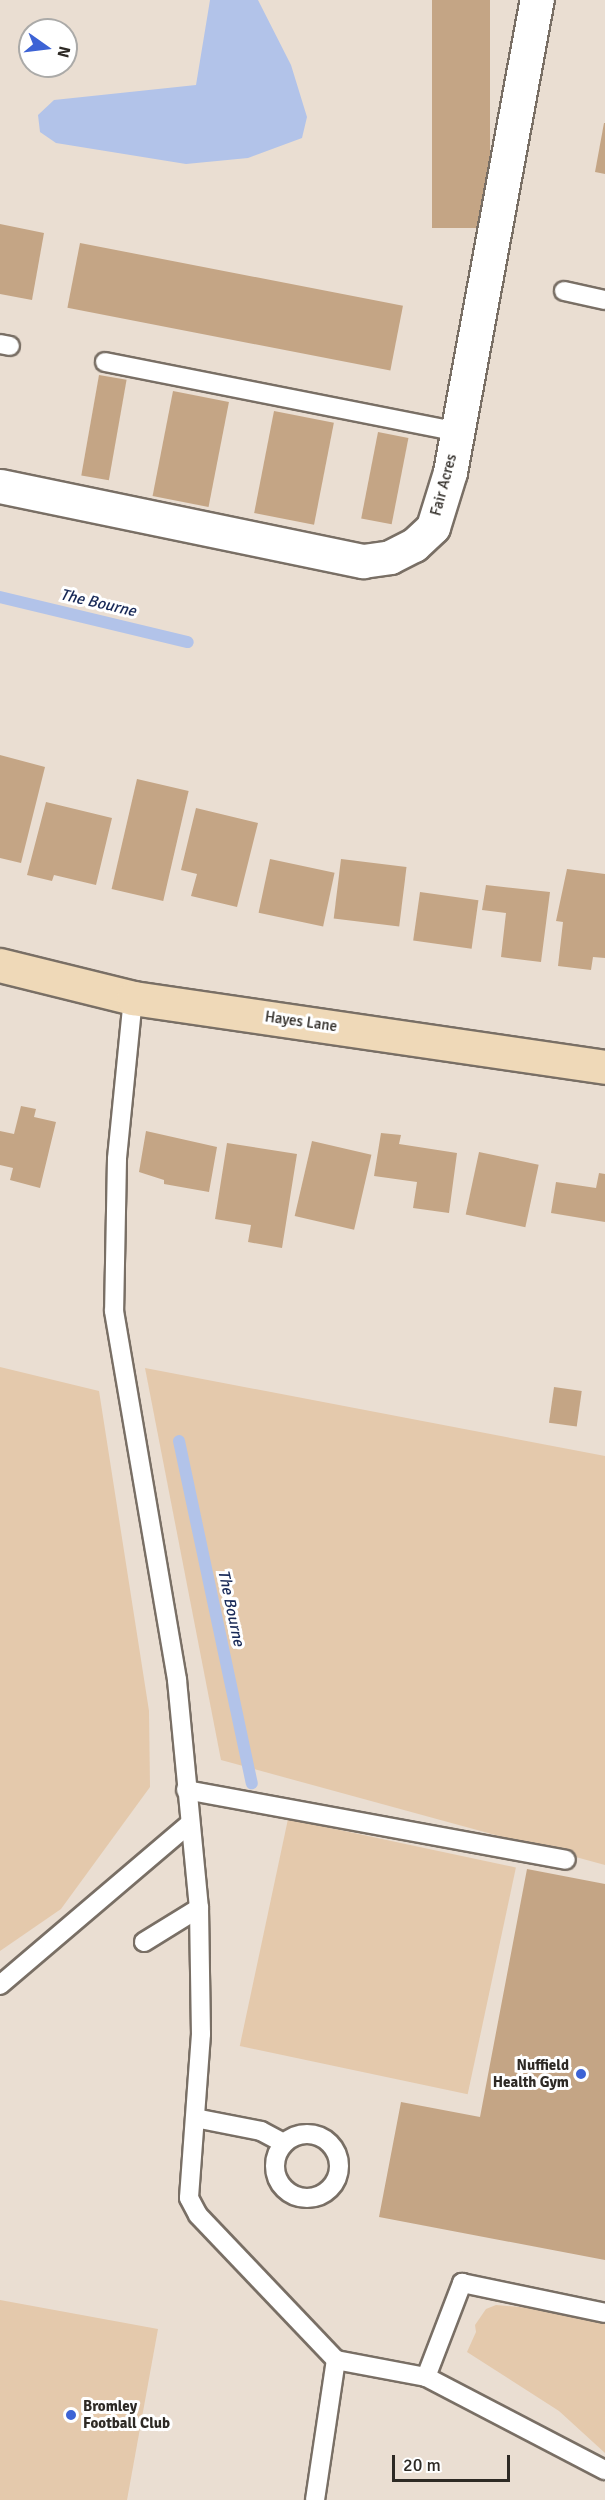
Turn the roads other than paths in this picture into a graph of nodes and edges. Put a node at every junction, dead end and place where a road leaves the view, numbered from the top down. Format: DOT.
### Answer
graph roads {
  1 [pos="537,0"];
  2 [pos="564,291"];
  3 [pos="605,300"];
  4 [pos="105,362"];
  5 [pos="458,432"];
  6 [pos="0,486"];
  7 [pos="0,965"];
  8 [pos="133,998"];
  9 [pos="605,1067"];
  10 [pos="186,1790"];
  11 [pos="189,1824"];
  12 [pos="566,1860"];
  13 [pos="199,1908"];
  14 [pos="144,1942"];
  15 [pos="0,1985"];
  16 [pos="195,2118"];
  17 [pos="284,2143"];
  18 [pos="605,2313"];
  19 [pos="336,2360"];
  20 [pos="426,2377"];
  21 [pos="605,2470"];
  22 [pos="315,2500"];
  1 -- 5 [label="street, Fair Acres"];
  2 -- 3 [label="lane"];
  4 -- 5 [label="lane"];
  5 -- 6 [label="street, Fair Acres"];
  7 -- 8 [label="main road, Hayes Lane"];
  8 -- 9 [label="main road, Hayes Lane"];
  8 -- 10 [label="lane"];
  10 -- 11 [label="lane"];
  10 -- 12 [label="lane"];
  11 -- 13 [label="lane"];
  11 -- 15 [label="lane"];
  13 -- 14 [label="lane"];
  13 -- 16 [label="lane"];
  16 -- 17 [label="lane"];
  16 -- 19 [label="lane"];
  18 -- 20 [label="lane"];
  19 -- 20 [label="lane"];
  19 -- 22 [label="lane"];
  20 -- 21 [label="lane"];
}
